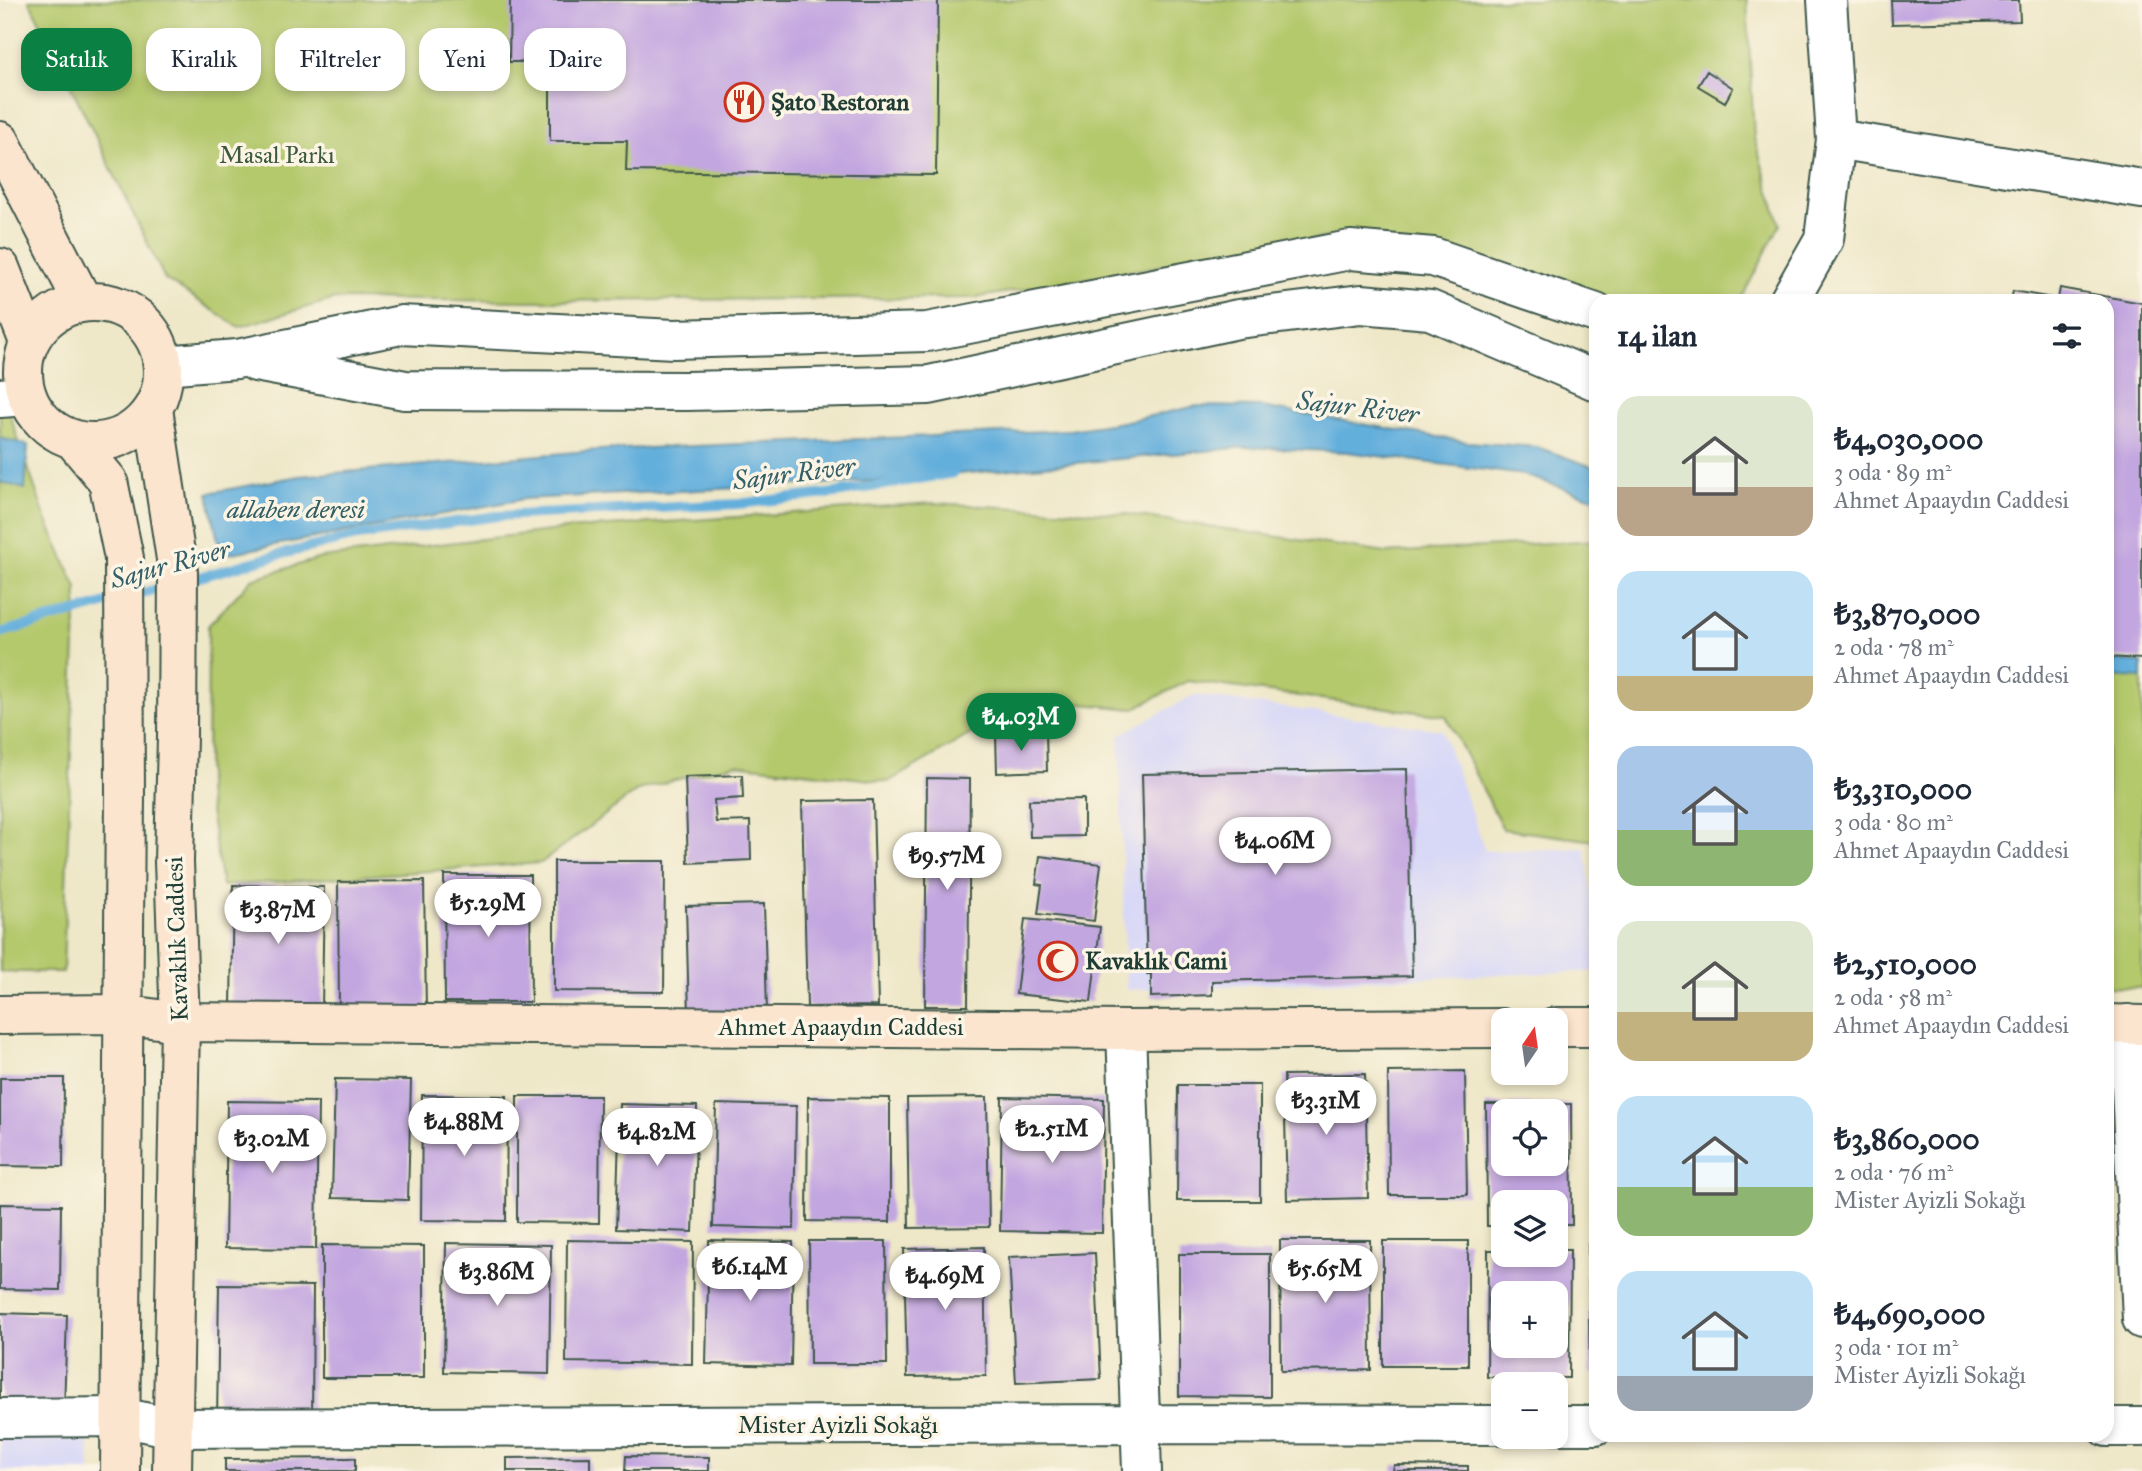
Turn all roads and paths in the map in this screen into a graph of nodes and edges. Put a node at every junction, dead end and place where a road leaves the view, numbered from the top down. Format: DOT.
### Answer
graph roads {
  1 [pos="1827,0"];
  2 [pos="1836,139"];
  3 [pos="0,141"];
  4 [pos="2142,189"];
  5 [pos="0,268"];
  6 [pos="1793,294"];
  7 [pos="83,302"];
  8 [pos="1589,311"];
  9 [pos="29,342"];
  10 [pos="237,359"];
  11 [pos="163,365"];
  12 [pos="1589,378"];
  13 [pos="14,397"];
  14 [pos="153,409"];
  15 [pos="72,439"];
  16 [pos="0,1014"];
  17 [pos="121,1014"];
  18 [pos="180,1022"];
  19 [pos="2126,1025"];
  20 [pos="1568,1027"];
  21 [pos="1589,1027"];
  22 [pos="1491,1028"];
  23 [pos="1126,1030"];
  24 [pos="2142,1319"];
  25 [pos="121,1417"];
  26 [pos="0,1418"];
  27 [pos="1141,1424"];
  28 [pos="1491,1425"];
  29 [pos="1568,1425"];
  30 [pos="1589,1425"];
  31 [pos="173,1427"];
  32 [pos="2114,1427"];
  33 [pos="2142,1427"];
  34 [pos="120,1471"];
  35 [pos="172,1471"];
  36 [pos="1142,1471"];
  1 -- 2 [label="street"];
  2 -- 4 [label="street"];
  2 -- 6 [label="street"];
  3 -- 7 [label="street"];
  5 -- 9 [label="street"];
  7 -- 9 [label="street"];
  7 -- 11 [label="street"];
  8 -- 10 [label="street"];
  9 -- 13 [label="street"];
  10 -- 11 [label="street"];
  10 -- 12 [label="street"];
  11 -- 14 [label="street"];
  13 -- 15 [label="street"];
  14 -- 15 [label="street"];
  14 -- 18 [label="street, Kavaklık Caddesi"];
  15 -- 17 [label="street, Kavaklık Caddesi"];
  16 -- 17 [label="street, Ahmet Apaaydın Caddesi"];
  17 -- 18 [label="street, Ahmet Apaaydın Caddesi"];
  17 -- 25 [label="street, Kavaklık Caddesi"];
  18 -- 23 [label="street, Ahmet Apaaydın Caddesi"];
  18 -- 31 [label="street, Kavaklık Caddesi"];
  19 -- 24 [label="street"];
  20 -- 21 [label="street"];
  22 -- 23 [label="street, Ahmet Apaaydın Caddesi"];
  23 -- 27 [label="street"];
  25 -- 26 [label="street, Mister Ayizli Sokağı"];
  25 -- 31 [label="street, Mister Ayizli Sokağı"];
  25 -- 34 [label="street, Kavaklık Caddesi"];
  27 -- 28 [label="street, Mister Ayizli Sokağı"];
  27 -- 31 [label="street, Mister Ayizli Sokağı"];
  27 -- 36 [label="street"];
  29 -- 30 [label="street"];
  31 -- 35 [label="street, Kavaklık Caddesi"];
  32 -- 33 [label="street"];
}
